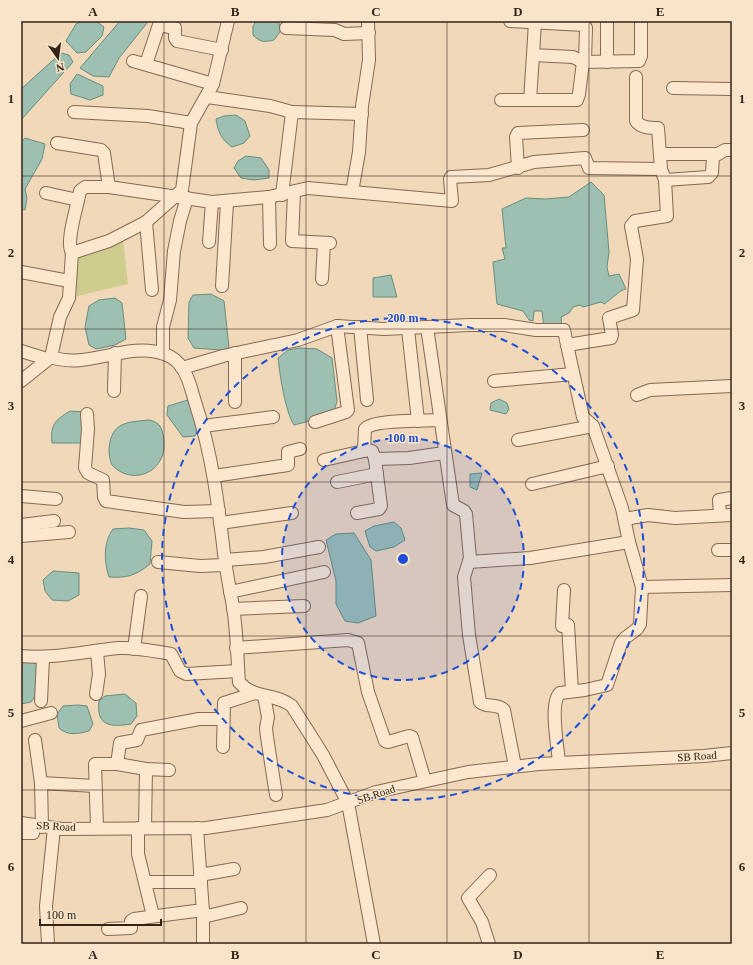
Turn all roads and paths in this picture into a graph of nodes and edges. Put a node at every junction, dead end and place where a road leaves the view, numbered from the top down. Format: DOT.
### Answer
graph roads {
  1 [pos="228,21"];
  2 [pos="510,21"];
  3 [pos="608,21"];
  4 [pos="641,21"];
  5 [pos="534,22"];
  6 [pos="369,27"];
  7 [pos="286,28"];
  8 [pos="222,50"];
  9 [pos="533,55"];
  10 [pos="133,61"];
  11 [pos="584,62"];
  12 [pos="607,62"];
  13 [pos="146,64"];
  14 [pos="636,77"];
  15 [pos="213,84"];
  16 [pos="673,88"];
  17 [pos="732,89"];
  18 [pos="207,97"];
  19 [pos="501,100"];
  20 [pos="530,100"];
  21 [pos="74,112"];
  22 [pos="292,112"];
  23 [pos="362,114"];
  24 [pos="191,123"];
  25 [pos="583,130"];
  26 [pos="57,142"];
  27 [pos="732,150"];
  28 [pos="660,154"];
  29 [pos="716,154"];
  30 [pos="518,168"];
  31 [pos="663,174"];
  32 [pos="110,187"];
  33 [pos="294,192"];
  34 [pos="352,192"];
  35 [pos="46,193"];
  36 [pos="282,195"];
  37 [pos="182,197"];
  38 [pos="269,197"];
  39 [pos="78,200"];
  40 [pos="212,202"];
  41 [pos="227,202"];
  42 [pos="146,222"];
  43 [pos="209,242"];
  44 [pos="270,244"];
  45 [pos="72,253"];
  46 [pos="21,272"];
  47 [pos="322,279"];
  48 [pos="69,281"];
  49 [pos="222,286"];
  50 [pos="152,290"];
  51 [pos="337,326"];
  52 [pos="360,327"];
  53 [pos="427,327"];
  54 [pos="408,329"];
  55 [pos="567,345"];
  56 [pos="21,351"];
  57 [pos="115,353"];
  58 [pos="163,353"];
  59 [pos="235,353"];
  60 [pos="49,358"];
  61 [pos="182,368"];
  62 [pos="574,374"];
  63 [pos="21,381"];
  64 [pos="494,381"];
  65 [pos="732,386"];
  66 [pos="114,391"];
  67 [pos="637,395"];
  68 [pos="367,400"];
  69 [pos="235,402"];
  70 [pos="87,414"];
  71 [pos="273,417"];
  72 [pos="440,420"];
  73 [pos="418,421"];
  74 [pos="315,422"];
  75 [pos="203,426"];
  76 [pos="593,426"];
  77 [pos="518,440"];
  78 [pos="300,449"];
  79 [pos="364,451"];
  80 [pos="444,453"];
  81 [pos="375,459"];
  82 [pos="324,460"];
  83 [pos="608,466"];
  84 [pos="377,474"];
  85 [pos="214,476"];
  86 [pos="337,482"];
  87 [pos="532,484"];
  88 [pos="21,496"];
  89 [pos="732,498"];
  90 [pos="56,499"];
  91 [pos="292,513"];
  92 [pos="357,514"];
  93 [pos="726,515"];
  94 [pos="219,517"];
  95 [pos="625,520"];
  96 [pos="54,521"];
  97 [pos="21,525"];
  98 [pos="69,532"];
  99 [pos="21,536"];
  100 [pos="629,542"];
  101 [pos="319,547"];
  102 [pos="718,550"];
  103 [pos="732,550"];
  104 [pos="158,562"];
  105 [pos="225,562"];
  106 [pos="469,562"];
  107 [pos="324,572"];
  108 [pos="732,585"];
  109 [pos="642,587"];
  110 [pos="564,590"];
  111 [pos="230,592"];
  112 [pos="141,596"];
  113 [pos="304,606"];
  114 [pos="233,609"];
  115 [pos="236,648"];
  116 [pos="134,649"];
  117 [pos="97,652"];
  118 [pos="21,656"];
  119 [pos="42,658"];
  120 [pos="238,671"];
  121 [pos="572,691"];
  122 [pos="96,694"];
  123 [pos="259,694"];
  124 [pos="41,701"];
  125 [pos="51,714"];
  126 [pos="223,719"];
  127 [pos="21,721"];
  128 [pos="35,740"];
  129 [pos="223,747"];
  130 [pos="732,753"];
  131 [pos="559,763"];
  132 [pos="117,764"];
  133 [pos="515,766"];
  134 [pos="146,770"];
  135 [pos="170,770"];
  136 [pos="425,781"];
  137 [pos="41,783"];
  138 [pos="95,786"];
  139 [pos="276,795"];
  140 [pos="348,803"];
  141 [pos="21,823"];
  142 [pos="38,826"];
  143 [pos="97,827"];
  144 [pos="54,828"];
  145 [pos="141,828"];
  146 [pos="197,828"];
  147 [pos="21,833"];
  148 [pos="234,869"];
  149 [pos="490,875"];
  150 [pos="201,878"];
  151 [pos="146,882"];
  152 [pos="241,908"];
  153 [pos="203,913"];
  154 [pos="153,916"];
  155 [pos="108,929"];
  156 [pos="48,944"];
  157 [pos="203,944"];
  158 [pos="374,944"];
  159 [pos="489,944"];
  1 -- 8 [label="street"];
  2 -- 5 [label="street"];
  3 -- 12 [label="street"];
  4 -- 12 [label="street"];
  5 -- 9 [label="street"];
  5 -- 11 [label="street"];
  6 -- 7 [label="street"];
  6 -- 23 [label="street"];
  8 -- 13 [label="street"];
  8 -- 15 [label="street"];
  9 -- 11 [label="street"];
  9 -- 20 [label="street"];
  10 -- 13 [label="street"];
  11 -- 12 [label="street"];
  11 -- 20 [label="street"];
  13 -- 15 [label="street"];
  14 -- 28 [label="street"];
  15 -- 18 [label="street"];
  16 -- 17 [label="street"];
  18 -- 22 [label="street"];
  18 -- 24 [label="street"];
  19 -- 20 [label="street"];
  21 -- 24 [label="street"];
  22 -- 23 [label="street"];
  22 -- 36 [label="street"];
  23 -- 34 [label="street"];
  24 -- 37 [label="street"];
  25 -- 30 [label="street"];
  26 -- 32 [label="street"];
  27 -- 29 [label="street"];
  28 -- 29 [label="street"];
  28 -- 31 [label="street"];
  29 -- 31 [label="street"];
  30 -- 31 [label="street"];
  30 -- 34 [label="street"];
  31 -- 55 [label="street"];
  32 -- 37 [label="street"];
  32 -- 39 [label="street"];
  33 -- 34 [label="street"];
  33 -- 36 [label="street"];
  33 -- 47 [label="street"];
  35 -- 39 [label="street"];
  36 -- 38 [label="street"];
  37 -- 40 [label="street"];
  37 -- 42 [label="street"];
  37 -- 58 [label="street"];
  38 -- 41 [label="street"];
  38 -- 44 [label="street"];
  39 -- 45 [label="street"];
  40 -- 41 [label="street"];
  40 -- 43 [label="street"];
  41 -- 49 [label="street"];
  42 -- 45 [label="street"];
  42 -- 50 [label="street"];
  45 -- 48 [label="street"];
  46 -- 48 [label="street"];
  48 -- 60 [label="street"];
  51 -- 52 [label="street"];
  51 -- 59 [label="street"];
  51 -- 74 [label="street"];
  52 -- 54 [label="street"];
  52 -- 68 [label="street"];
  53 -- 54 [label="street"];
  53 -- 55 [label="street"];
  53 -- 72 [label="street"];
  54 -- 73 [label="street"];
  55 -- 62 [label="street"];
  56 -- 60 [label="street"];
  57 -- 58 [label="street"];
  57 -- 60 [label="street"];
  57 -- 66 [label="street"];
  58 -- 61 [label="street"];
  59 -- 61 [label="street"];
  59 -- 69 [label="street"];
  60 -- 63 [label="street"];
  61 -- 75 [label="street"];
  62 -- 64 [label="street"];
  62 -- 76 [label="street"];
  65 -- 67 [label="street"];
  70 -- 94 [label="street"];
  71 -- 75 [label="street"];
  72 -- 73 [label="street"];
  72 -- 80 [label="street"];
  73 -- 79 [label="street"];
  75 -- 85 [label="street"];
  76 -- 77 [label="street"];
  76 -- 83 [label="street"];
  78 -- 85 [label="street"];
  79 -- 81 [label="street"];
  79 -- 82 [label="street"];
  80 -- 81 [label="street"];
  80 -- 106 [label="street"];
  81 -- 84 [label="street"];
  83 -- 87 [label="street"];
  83 -- 95 [label="street"];
  84 -- 86 [label="street"];
  84 -- 92 [label="street"];
  85 -- 94 [label="street"];
  88 -- 90 [label="street"];
  89 -- 93 [label="street"];
  91 -- 94 [label="street"];
  93 -- 95 [label="street"];
  94 -- 105 [label="street"];
  95 -- 100 [label="street"];
  96 -- 97 [label="street"];
  98 -- 99 [label="street"];
  100 -- 106 [label="street"];
  100 -- 109 [label="street"];
  101 -- 105 [label="street"];
  102 -- 103 [label="street"];
  104 -- 105 [label="street"];
  105 -- 111 [label="street"];
  106 -- 133 [label="street"];
  107 -- 111 [label="street"];
  108 -- 109 [label="street"];
  109 -- 121 [label="street"];
  110 -- 121 [label="street"];
  111 -- 114 [label="street"];
  112 -- 116 [label="street"];
  113 -- 114 [label="street"];
  114 -- 115 [label="street"];
  115 -- 120 [label="street"];
  115 -- 136 [label="street"];
  116 -- 117 [label="street"];
  116 -- 120 [label="street"];
  117 -- 119 [label="street"];
  117 -- 122 [label="street"];
  118 -- 119 [label="street"];
  119 -- 124 [label="street"];
  120 -- 123 [label="street"];
  121 -- 131 [label="street"];
  123 -- 126 [label="street"];
  123 -- 139 [label="street"];
  123 -- 140 [label="street"];
  125 -- 127 [label="street"];
  126 -- 129 [label="street"];
  126 -- 132 [label="street"];
  128 -- 137 [label="street"];
  130 -- 131 [label="street, SB Road"];
  131 -- 133 [label="street, SB Road"];
  132 -- 134 [label="street"];
  132 -- 138 [label="street"];
  133 -- 136 [label="street, SB Road"];
  134 -- 135 [label="street"];
  134 -- 145 [label="street"];
  136 -- 140 [label="street, SB Road"];
  137 -- 138 [label="street"];
  137 -- 142 [label="street"];
  138 -- 143 [label="street"];
  140 -- 146 [label="street, SB Road"];
  140 -- 158 [label="street"];
  141 -- 142 [label="street, SB Road"];
  142 -- 144 [label="street, SB Road"];
  142 -- 147 [label="street"];
  143 -- 144 [label="street, SB Road"];
  143 -- 145 [label="street, SB Road"];
  144 -- 156 [label="street"];
  145 -- 146 [label="street, SB Road"];
  145 -- 151 [label="street"];
  146 -- 150 [label="street"];
  148 -- 150 [label="street"];
  149 -- 159 [label="street"];
  150 -- 151 [label="street"];
  150 -- 153 [label="street"];
  151 -- 154 [label="street"];
  152 -- 153 [label="street"];
  153 -- 154 [label="street"];
  153 -- 157 [label="street"];
  154 -- 155 [label="street"];
}
